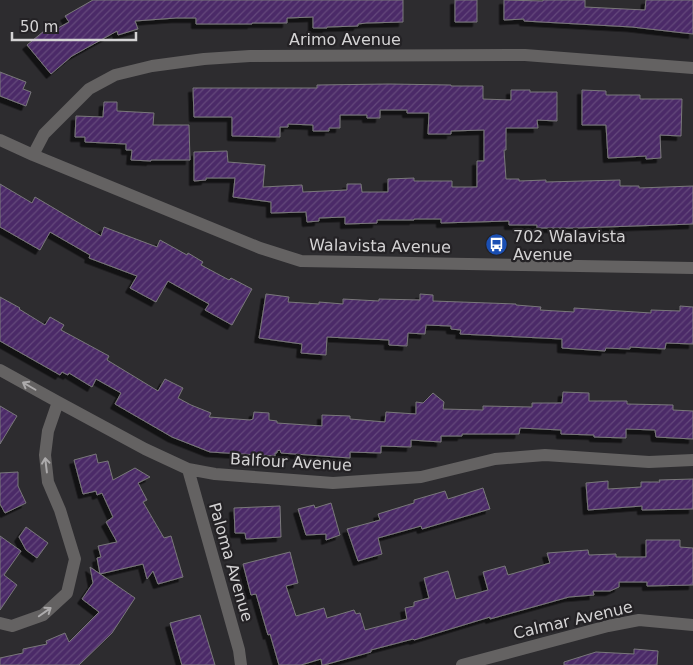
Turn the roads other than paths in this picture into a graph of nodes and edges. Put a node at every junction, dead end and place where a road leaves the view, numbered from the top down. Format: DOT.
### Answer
graph roads {
  1 [pos="693,68"];
  2 [pos="0,140"];
  3 [pos="33,155"];
  4 [pos="693,268"];
  5 [pos="0,370"];
  6 [pos="58,402"];
  7 [pos="693,460"];
  8 [pos="188,469"];
  9 [pos="0,622"];
  10 [pos="693,625"];
  11 [pos="241,665"];
  12 [pos="462,665"];
  1 -- 3 [label="street, Arimo Avenue"];
  2 -- 3 [label="street, Walavista Avenue"];
  3 -- 4 [label="street, Walavista Avenue"];
  6 -- 5 [label="street, Balfour Avenue, one-way"];
  6 -- 8 [label="street, Balfour Avenue"];
  9 -- 6 [label="street, one-way"];
  7 -- 8 [label="street, Balfour Avenue"];
  8 -- 11 [label="street, Paloma Avenue"];
  10 -- 12 [label="street, Calmar Avenue"];
}
